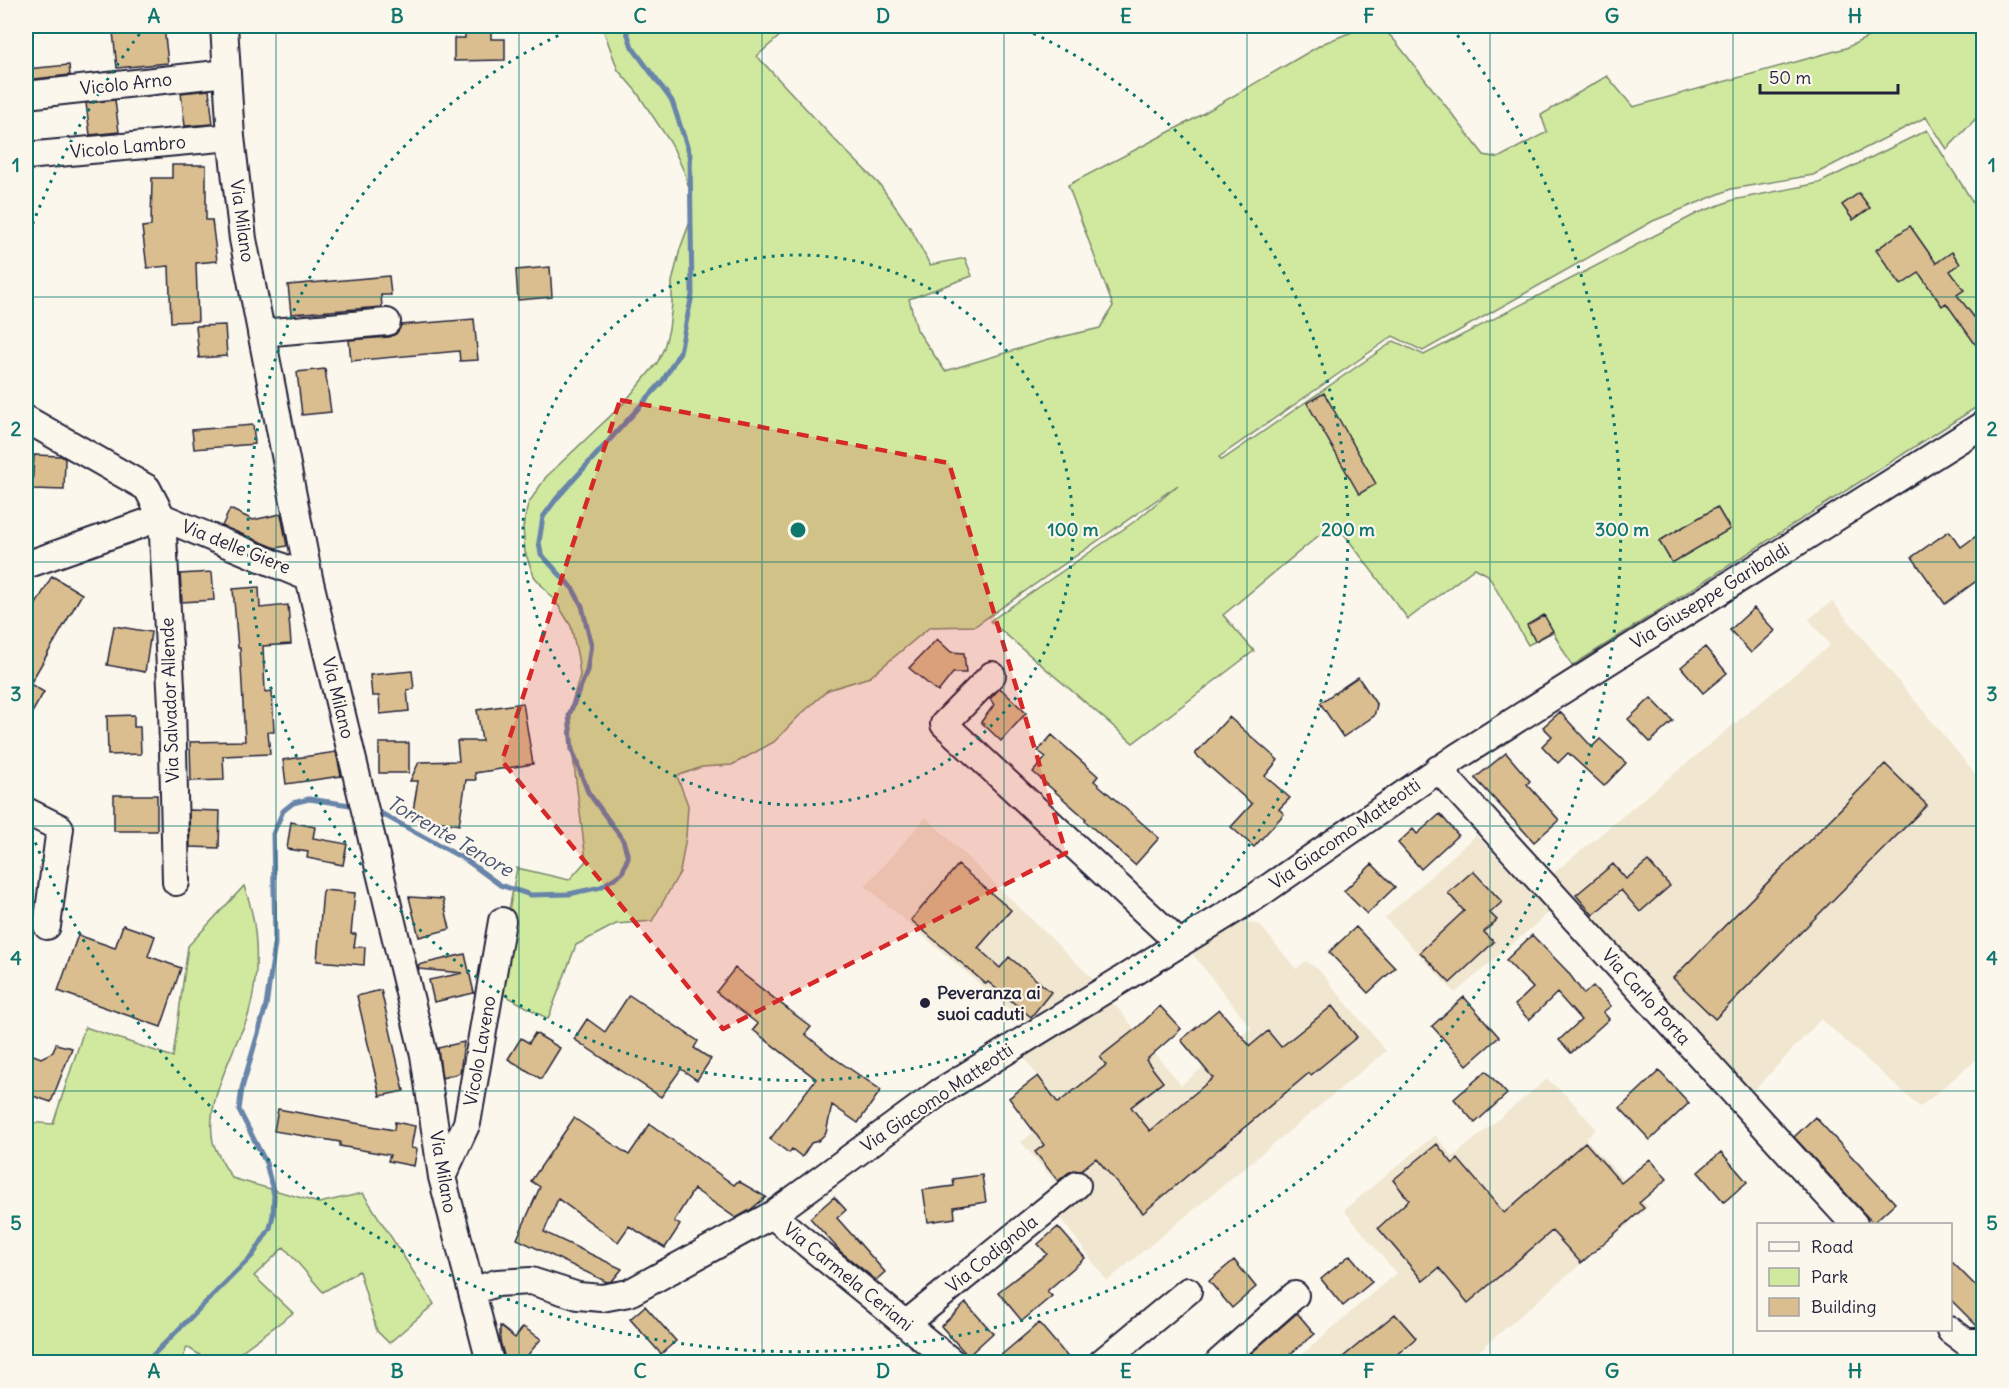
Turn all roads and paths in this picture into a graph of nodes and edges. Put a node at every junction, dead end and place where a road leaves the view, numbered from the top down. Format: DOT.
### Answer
graph roads {
  1 [pos="224,26"];
  2 [pos="227,73"];
  3 [pos="26,95"];
  4 [pos="231,137"];
  5 [pos="26,156"];
  6 [pos="387,322"];
  7 [pos="261,333"];
  8 [pos="26,419"];
  9 [pos="1983,424"];
  10 [pos="162,517"];
  11 [pos="26,565"];
  12 [pos="309,578"];
  13 [pos="992,675"];
  14 [pos="1438,770"];
  15 [pos="26,811"];
  16 [pos="176,882"];
  17 [pos="502,921"];
  18 [pos="46,926"];
  19 [pos="1180,944"];
  20 [pos="442,1177"];
  21 [pos="1077,1185"];
  22 [pos="772,1215"];
  23 [pos="1853,1223"];
  24 [pos="472,1291"];
  25 [pos="1188,1292"];
  26 [pos="1295,1295"];
  27 [pos="906,1324"];
  28 [pos="1952,1331"];
  29 [pos="1983,1342"];
  30 [pos="490,1362"];
  31 [pos="952,1362"];
  32 [pos="1102,1362"];
  33 [pos="1219,1362"];
  1 -- 2 [label="street, Via Milano"];
  2 -- 3 [label="street, Vicolo Arno"];
  2 -- 4 [label="street, Via Milano"];
  4 -- 5 [label="street, Vicolo Lambro"];
  4 -- 7 [label="street, Via Milano"];
  6 -- 7 [label="street"];
  7 -- 12 [label="street, Via Milano"];
  8 -- 10 [label="street"];
  9 -- 14 [label="street, Via Giuseppe Garibaldi"];
  10 -- 11 [label="street"];
  10 -- 12 [label="street, Via delle Giere"];
  10 -- 16 [label="street, Via Salvador Allende"];
  12 -- 20 [label="street, Via Milano"];
  13 -- 19 [label="street"];
  14 -- 19 [label="street, Via Giacomo Matteotti"];
  14 -- 23 [label="street, Via Carlo Porta"];
  15 -- 18 [label="street"];
  17 -- 20 [label="street, Vicolo Laveno"];
  19 -- 22 [label="street, Via Giacomo Matteotti"];
  20 -- 24 [label="street, Via Milano"];
  21 -- 27 [label="street, Via Codignola"];
  22 -- 24 [label="street, Via Giacomo Matteotti"];
  22 -- 27 [label="street, Via Carmela Ceriani"];
  24 -- 30 [label="street, Via Milano"];
  25 -- 32 [label="street"];
  26 -- 33 [label="street"];
  27 -- 31 [label="street, Via Carmela Ceriani"];
  28 -- 29 [label="street"];
}
